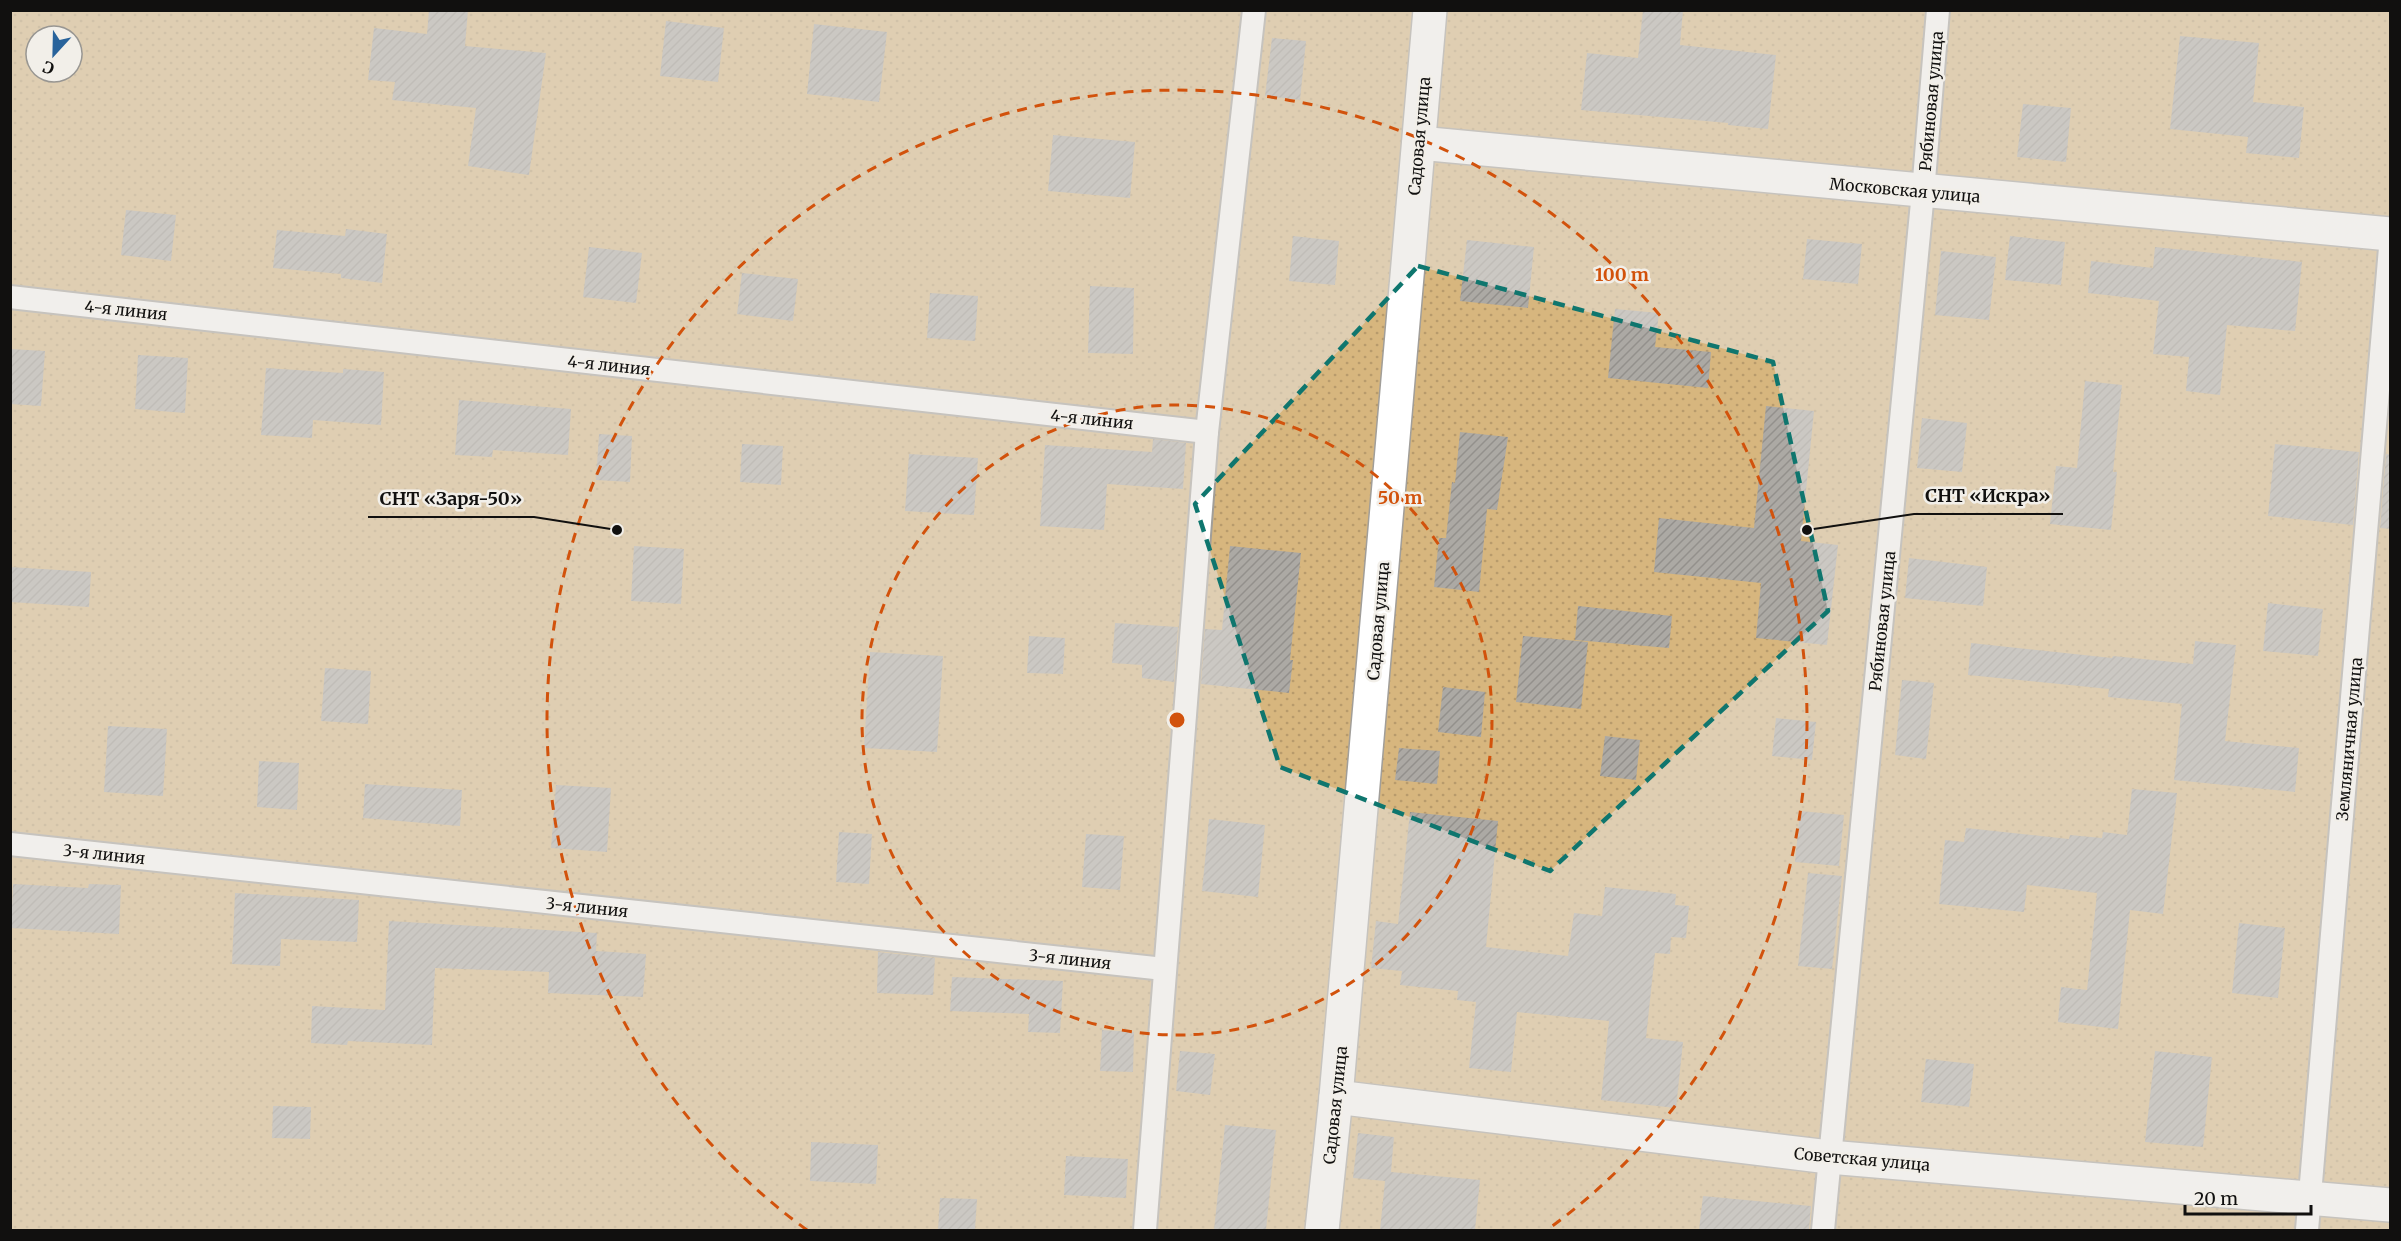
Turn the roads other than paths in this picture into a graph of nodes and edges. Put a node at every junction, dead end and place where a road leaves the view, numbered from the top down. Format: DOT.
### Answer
graph roads {
  1 [pos="1254,10"];
  2 [pos="1430,10"];
  3 [pos="1938,10"];
  4 [pos="1419,143"];
  5 [pos="1923,192"];
  6 [pos="2391,234"];
  7 [pos="2391,248"];
  8 [pos="10,297"];
  9 [pos="1207,432"];
  10 [pos="10,844"];
  11 [pos="1164,969"];
  12 [pos="1336,1097"];
  13 [pos="1829,1157"];
  14 [pos="2309,1198"];
  15 [pos="2391,1204"];
  16 [pos="1145,1230"];
  17 [pos="1322,1230"];
  18 [pos="1823,1230"];
  19 [pos="2307,1230"];
  1 -- 9 [label="lane"];
  2 -- 4 [label="street, Садовая улица"];
  3 -- 5 [label="lane, Рябиновая улица"];
  4 -- 5 [label="street, Московская улица"];
  4 -- 12 [label="street, Садовая улица"];
  5 -- 6 [label="street, Московская улица"];
  5 -- 13 [label="lane, Рябиновая улица"];
  7 -- 14 [label="lane, Земляничная улица"];
  8 -- 9 [label="lane, 4-я линия"];
  9 -- 11 [label="lane"];
  10 -- 11 [label="lane, 3-я линия"];
  11 -- 16 [label="lane"];
  12 -- 13 [label="street, Советская улица"];
  12 -- 17 [label="street, Садовая улица"];
  13 -- 14 [label="street, Советская улица"];
  13 -- 18 [label="lane, Рябиновая улица"];
  14 -- 15 [label="street, Советская улица"];
  14 -- 19 [label="lane, Земляничная улица"];
}
